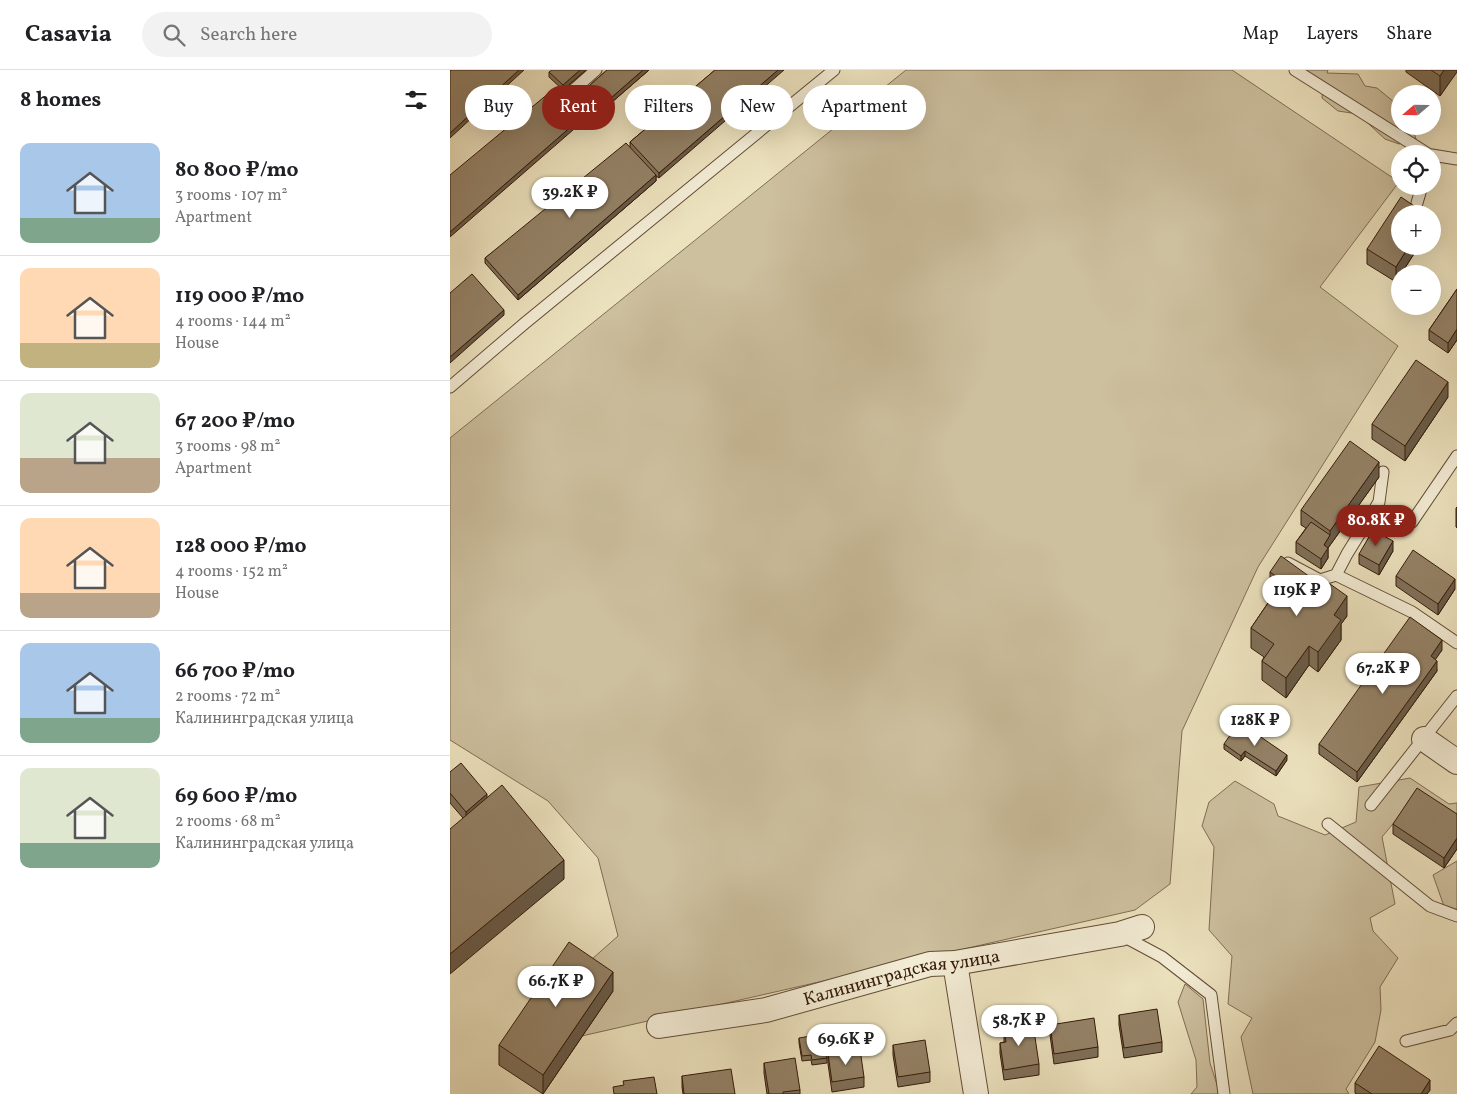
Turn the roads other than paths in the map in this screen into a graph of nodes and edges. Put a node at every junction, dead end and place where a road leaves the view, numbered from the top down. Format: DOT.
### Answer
graph roads {
  1 [pos="596,70"];
  2 [pos="834,70"];
  3 [pos="1295,70"];
  4 [pos="579,85"];
  5 [pos="1414,145"];
  6 [pos="1441,156"];
  7 [pos="1457,159"];
  8 [pos="1420,195"];
  9 [pos="1417,204"];
  10 [pos="450,387"];
  11 [pos="1457,456"];
  12 [pos="1383,472"];
  13 [pos="1412,522"];
  14 [pos="1287,563"];
  15 [pos="1336,575"];
  16 [pos="1457,643"];
  17 [pos="1457,696"];
  18 [pos="1424,739"];
  19 [pos="1457,762"];
  20 [pos="1371,805"];
  21 [pos="1328,824"];
  22 [pos="1457,916"];
  23 [pos="1142,927"];
  24 [pos="1120,934"];
  25 [pos="955,963"];
  26 [pos="1457,1024"];
  27 [pos="659,1026"];
  28 [pos="1406,1041"];
  29 [pos="976,1094"];
  30 [pos="1224,1094"];
  1 -- 4 [label="lane"];
  2 -- 10 [label="lane"];
  3 -- 5 [label="lane"];
  6 -- 7 [label="lane"];
  8 -- 9 [label="lane"];
  11 -- 13 [label="lane"];
  12 -- 15 [label="lane"];
  14 -- 15 [label="lane"];
  15 -- 16 [label="lane"];
  17 -- 18 [label="lane"];
  18 -- 19 [label="street"];
  18 -- 20 [label="lane"];
  21 -- 22 [label="lane"];
  23 -- 24 [label="street, Калининградская улица"];
  24 -- 25 [label="street, Калининградская улица"];
  24 -- 30 [label="lane"];
  25 -- 27 [label="street, Калининградская улица"];
  25 -- 29 [label="street"];
  26 -- 28 [label="lane"];
}
